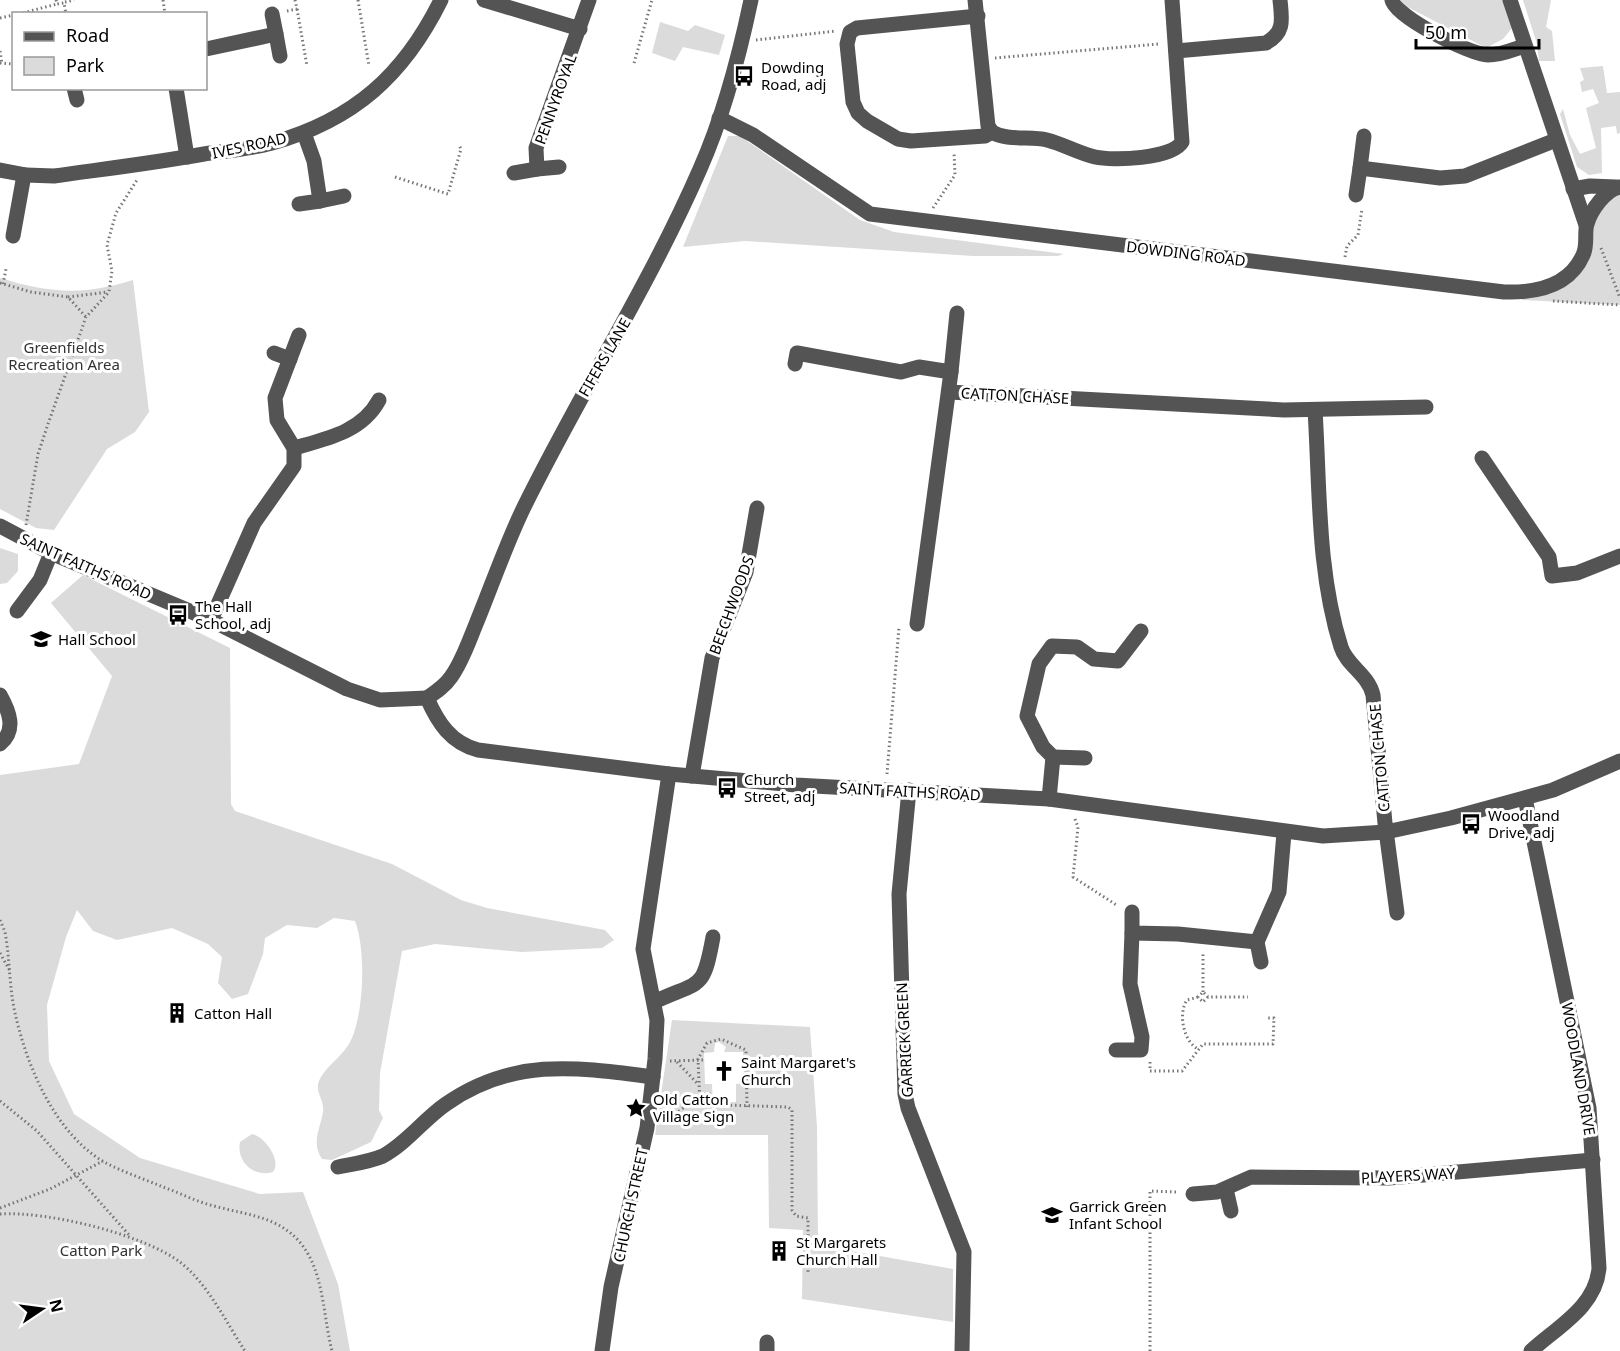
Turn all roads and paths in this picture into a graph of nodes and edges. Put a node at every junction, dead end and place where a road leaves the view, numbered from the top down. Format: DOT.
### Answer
graph roads {
  1 [pos="74,0"];
  2 [pos="357,0"];
  3 [pos="441,0"];
  4 [pos="484,0"];
  5 [pos="589,0"];
  6 [pos="652,0"];
  7 [pos="751,0"];
  8 [pos="975,0"];
  9 [pos="1172,0"];
  10 [pos="1280,0"];
  11 [pos="1392,0"];
  12 [pos="1510,0"];
  13 [pos="57,2"];
  14 [pos="64,3"];
  15 [pos="297,9"];
  16 [pos="25,12"];
  17 [pos="66,12"];
  18 [pos="272,14"];
  19 [pos="978,16"];
  20 [pos="580,29"];
  21 [pos="850,32"];
  22 [pos="276,34"];
  23 [pos="742,39"];
  24 [pos="1524,46"];
  25 [pos="1175,47"];
  26 [pos="207,49"];
  27 [pos="0,51"];
  28 [pos="280,56"];
  29 [pos="982,60"];
  30 [pos="634,63"];
  31 [pos="1,64"];
  32 [pos="307,66"];
  33 [pos="369,66"];
  34 [pos="176,90"];
  35 [pos="719,118"];
  36 [pos="992,132"];
  37 [pos="304,133"];
  38 [pos="1364,136"];
  39 [pos="952,139"];
  40 [pos="1556,140"];
  41 [pos="459,145"];
  42 [pos="187,157"];
  43 [pos="138,164"];
  44 [pos="559,167"];
  45 [pos="1360,168"];
  46 [pos="537,169"];
  47 [pos="0,170"];
  48 [pos="514,173"];
  49 [pos="24,175"];
  50 [pos="395,177"];
  51 [pos="1618,187"];
  52 [pos="1573,189"];
  53 [pos="1356,195"];
  54 [pos="344,196"];
  55 [pos="320,201"];
  56 [pos="299,204"];
  57 [pos="928,224"];
  58 [pos="1586,225"];
  59 [pos="1359,228"];
  60 [pos="13,236"];
  61 [pos="1599,244"];
  62 [pos="6,269"];
  63 [pos="1343,272"];
  64 [pos="2,283"];
  65 [pos="110,292"];
  66 [pos="68,297"];
  67 [pos="1620,298"];
  68 [pos="1546,301"];
  69 [pos="1620,305"];
  70 [pos="957,314"];
  71 [pos="86,317"];
  72 [pos="299,334"];
  73 [pos="797,352"];
  74 [pos="274,353"];
  75 [pos="290,358"];
  76 [pos="951,372"];
  77 [pos="949,392"];
  78 [pos="379,400"];
  79 [pos="1426,407"];
  80 [pos="1315,410"];
  81 [pos="294,448"];
  82 [pos="1482,458"];
  83 [pos="758,508"];
  84 [pos="0,526"];
  85 [pos="22,538"];
  86 [pos="51,553"];
  87 [pos="1620,556"];
  88 [pos="17,611"];
  89 [pos="211,620"];
  90 [pos="917,624"];
  91 [pos="899,627"];
  92 [pos="1141,631"];
  93 [pos="428,698"];
  94 [pos="9,704"];
  95 [pos="0,744"];
  96 [pos="1053,757"];
  97 [pos="1085,758"];
  98 [pos="1620,761"];
  99 [pos="669,774"];
  100 [pos="692,776"];
  101 [pos="886,788"];
  102 [pos="909,790"];
  103 [pos="1525,798"];
  104 [pos="1049,799"];
  105 [pos="1076,803"];
  106 [pos="1386,832"];
  107 [pos="1284,833"];
  108 [pos="1132,912"];
  109 [pos="1396,913"];
  110 [pos="0,920"];
  111 [pos="1132,933"];
  112 [pos="1203,936"];
  113 [pos="713,937"];
  114 [pos="1257,942"];
  115 [pos="0,952"];
  116 [pos="1262,962"];
  117 [pos="12,976"];
  118 [pos="1203,992"];
  119 [pos="1197,997"];
  120 [pos="1208,997"];
  121 [pos="1248,997"];
  122 [pos="654,1002"];
  123 [pos="1267,1018"];
  124 [pos="1198,1049"];
  125 [pos="1116,1050"];
  126 [pos="1141,1050"];
  127 [pos="698,1059"];
  128 [pos="705,1059"];
  129 [pos="666,1061"];
  130 [pos="676,1061"];
  131 [pos="653,1077"];
  132 [pos="698,1085"];
  133 [pos="700,1094"];
  134 [pos="713,1094"];
  135 [pos="0,1101"];
  136 [pos="700,1105"];
  137 [pos="747,1107"];
  138 [pos="647,1128"];
  139 [pos="1593,1160"];
  140 [pos="103,1161"];
  141 [pos="338,1167"];
  142 [pos="79,1176"];
  143 [pos="1226,1189"];
  144 [pos="1193,1194"];
  145 [pos="0,1208"];
  146 [pos="1231,1211"];
  147 [pos="0,1214"];
  148 [pos="131,1237"];
  149 [pos="808,1272"];
  150 [pos="245,1351"];
  151 [pos="332,1351"];
  152 [pos="602,1351"];
  153 [pos="962,1351"];
  154 [pos="1150,1351"];
  155 [pos="1531,1351"];
  1 -- 14 [label="path"];
  2 -- 33 [label="path"];
  3 -- 37 [label="street, IVES ROAD"];
  4 -- 20 [label="street"];
  5 -- 20 [label="street, PENNYROYAL"];
  6 -- 30 [label="path"];
  7 -- 23 [label="street, FIFERS LANE"];
  8 -- 19 [label="street"];
  9 -- 25 [label="street"];
  10 -- 25 [label="street"];
  11 -- 24 [label="street"];
  12 -- 24 [label="street"];
  13 -- 14 [label="path"];
  13 -- 16 [label="path"];
  14 -- 17 [label="path"];
  15 -- 32 [label="path"];
  18 -- 22 [label="street"];
  19 -- 21 [label="street"];
  19 -- 29 [label="street"];
  20 -- 46 [label="street, PENNYROYAL"];
  21 -- 23 [label="path"];
  21 -- 39 [label="street"];
  22 -- 26 [label="street"];
  22 -- 28 [label="street"];
  23 -- 35 [label="street, FIFERS LANE"];
  24 -- 40 [label="street"];
  25 -- 29 [label="path"];
  25 -- 36 [label="street"];
  27 -- 31 [label="path"];
  29 -- 36 [label="street"];
  34 -- 42 [label="street"];
  35 -- 57 [label="street, DOWDING ROAD"];
  35 -- 93 [label="street, FIFERS LANE"];
  36 -- 39 [label="street"];
  37 -- 42 [label="street, IVES ROAD"];
  37 -- 55 [label="street"];
  38 -- 45 [label="street"];
  39 -- 57 [label="path"];
  40 -- 45 [label="street"];
  40 -- 52 [label="street"];
  41 -- 50 [label="path"];
  42 -- 43 [label="street, IVES ROAD"];
  43 -- 49 [label="street, IVES ROAD"];
  43 -- 65 [label="path"];
  44 -- 46 [label="street, PENNYROYAL"];
  45 -- 53 [label="street"];
  46 -- 48 [label="street, PENNYROYAL"];
  47 -- 49 [label="street, IVES ROAD"];
  49 -- 60 [label="street"];
  51 -- 52 [label="street"];
  51 -- 58 [label="street, DOWDING ROAD"];
  52 -- 58 [label="street"];
  54 -- 55 [label="street"];
  55 -- 56 [label="street"];
  57 -- 63 [label="street, DOWDING ROAD"];
  58 -- 63 [label="street, DOWDING ROAD"];
  59 -- 63 [label="path"];
  61 -- 67 [label="path"];
  62 -- 64 [label="path"];
  64 -- 66 [label="path"];
  65 -- 66 [label="path"];
  65 -- 71 [label="path"];
  66 -- 71 [label="path"];
  68 -- 69 [label="path"];
  70 -- 76 [label="street, CATTON CHASE"];
  71 -- 85 [label="path"];
  72 -- 75 [label="street"];
  73 -- 76 [label="street"];
  74 -- 75 [label="street"];
  75 -- 81 [label="street"];
  76 -- 77 [label="street, CATTON CHASE"];
  77 -- 80 [label="street, CATTON CHASE"];
  77 -- 90 [label="street, CATTON CHASE"];
  78 -- 81 [label="street"];
  79 -- 80 [label="street, CATTON CHASE"];
  80 -- 106 [label="street, CATTON CHASE"];
  81 -- 89 [label="street"];
  82 -- 87 [label="street"];
  83 -- 100 [label="street, BEECHWOODS"];
  84 -- 85 [label="street, SAINT FAITHS ROAD"];
  85 -- 86 [label="street, SAINT FAITHS ROAD"];
  86 -- 88 [label="street"];
  86 -- 89 [label="street, SAINT FAITHS ROAD"];
  89 -- 93 [label="street, SAINT FAITHS ROAD"];
  91 -- 101 [label="path"];
  92 -- 96 [label="street"];
  93 -- 99 [label="street, SAINT FAITHS ROAD"];
  94 -- 95 [label="street"];
  96 -- 97 [label="street"];
  96 -- 104 [label="street"];
  98 -- 103 [label="street, SAINT FAITHS ROAD"];
  99 -- 100 [label="street, SAINT FAITHS ROAD"];
  99 -- 122 [label="street, CHURCH STREET"];
  100 -- 101 [label="street, SAINT FAITHS ROAD"];
  101 -- 102 [label="street, SAINT FAITHS ROAD"];
  102 -- 104 [label="street, SAINT FAITHS ROAD"];
  102 -- 153 [label="street, GARRICK GREEN"];
  103 -- 106 [label="street, SAINT FAITHS ROAD"];
  103 -- 139 [label="street, WOODLAND DRIVE"];
  104 -- 105 [label="street, SAINT FAITHS ROAD"];
  105 -- 107 [label="street, SAINT FAITHS ROAD"];
  105 -- 108 [label="path"];
  106 -- 107 [label="street, SAINT FAITHS ROAD"];
  106 -- 109 [label="street, CATTON CHASE"];
  107 -- 114 [label="street"];
  108 -- 111 [label="street"];
  110 -- 117 [label="path"];
  111 -- 112 [label="street"];
  111 -- 126 [label="street"];
  112 -- 114 [label="street"];
  112 -- 118 [label="path"];
  113 -- 122 [label="street"];
  114 -- 116 [label="street"];
  115 -- 117 [label="path"];
  117 -- 140 [label="path"];
  118 -- 119 [label="path"];
  118 -- 120 [label="path"];
  119 -- 120 [label="path"];
  119 -- 124 [label="path"];
  120 -- 121 [label="path"];
  122 -- 131 [label="street, CHURCH STREET"];
  123 -- 124 [label="path"];
  124 -- 126 [label="path"];
  125 -- 126 [label="street"];
  127 -- 128 [label="path"];
  127 -- 130 [label="path"];
  127 -- 132 [label="path"];
  127 -- 137 [label="path"];
  129 -- 130 [label="path"];
  130 -- 132 [label="path"];
  131 -- 138 [label="street, CHURCH STREET"];
  131 -- 141 [label="street"];
  132 -- 133 [label="path"];
  133 -- 134 [label="path"];
  133 -- 136 [label="path"];
  135 -- 142 [label="path"];
  136 -- 137 [label="path"];
  136 -- 138 [label="path"];
  137 -- 149 [label="path"];
  138 -- 152 [label="street, CHURCH STREET"];
  139 -- 143 [label="street, PLAYERS WAY"];
  139 -- 155 [label="street, WOODLAND DRIVE"];
  140 -- 142 [label="path"];
  140 -- 151 [label="path"];
  142 -- 145 [label="path"];
  142 -- 148 [label="path"];
  143 -- 144 [label="street, PLAYERS WAY"];
  143 -- 146 [label="street"];
  144 -- 154 [label="path"];
  147 -- 148 [label="path"];
  148 -- 150 [label="path"];
}
